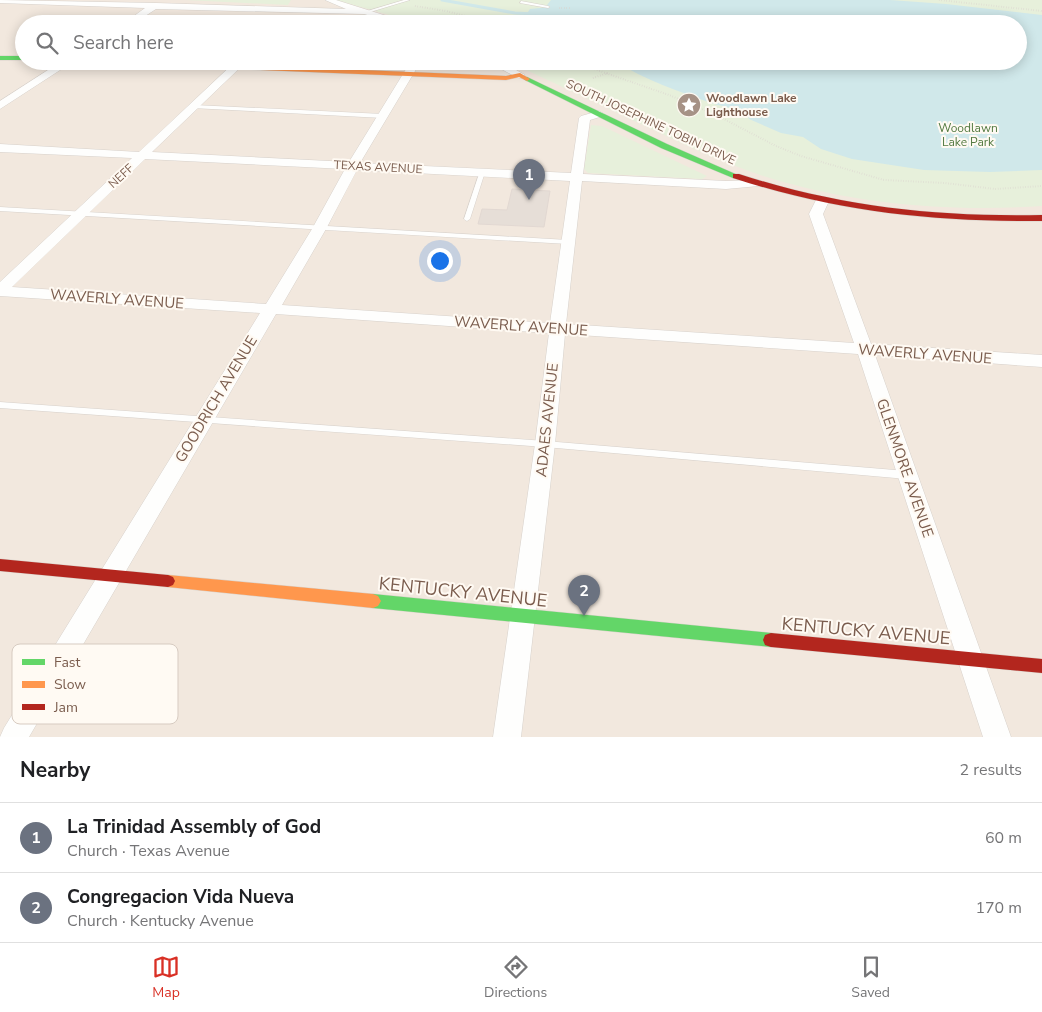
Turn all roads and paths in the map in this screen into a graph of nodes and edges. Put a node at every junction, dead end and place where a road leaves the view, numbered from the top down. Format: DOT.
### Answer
graph roads {
  1 [pos="163,0"];
  2 [pos="938,0"];
  3 [pos="0,1"];
  4 [pos="18,1"];
  5 [pos="406,1"];
  6 [pos="332,2"];
  7 [pos="521,2"];
  8 [pos="154,6"];
  9 [pos="548,8"];
  10 [pos="1042,11"];
  11 [pos="309,12"];
  12 [pos="366,12"];
  13 [pos="140,15"];
  14 [pos="376,15"];
  15 [pos="461,15"];
  16 [pos="0,58"];
  17 [pos="15,58"];
  18 [pos="55,70"];
  19 [pos="233,70"];
  20 [pos="412,70"];
  21 [pos="432,70"];
  22 [pos="510,70"];
  23 [pos="599,70"];
  24 [pos="608,73"];
  25 [pos="520,75"];
  26 [pos="593,78"];
  27 [pos="0,106"];
  28 [pos="194,107"];
  29 [pos="599,114"];
  30 [pos="383,116"];
  31 [pos="0,148"];
  32 [pos="143,155"];
  33 [pos="353,165"];
  34 [pos="482,172"];
  35 [pos="577,176"];
  36 [pos="755,183"];
  37 [pos="1042,186"];
  38 [pos="822,201"];
  39 [pos="0,209"];
  40 [pos="81,214"];
  41 [pos="1042,218"];
  42 [pos="467,219"];
  43 [pos="319,229"];
  44 [pos="568,242"];
  45 [pos="0,290"];
  46 [pos="270,310"];
  47 [pos="557,328"];
  48 [pos="865,350"];
  49 [pos="1042,361"];
  50 [pos="0,405"];
  51 [pos="203,421"];
  52 [pos="545,444"];
  53 [pos="908,475"];
  54 [pos="0,564"];
  55 [pos="110,575"];
  56 [pos="522,616"];
  57 [pos="69,644"];
  58 [pos="971,659"];
  59 [pos="1042,666"];
  60 [pos="22,724"];
  61 [pos="14,737"];
  62 [pos="507,737"];
  63 [pos="998,737"];
  1 -- 8 [label="street"];
  2 -- 10 [label="path"];
  3 -- 4 [label="street"];
  4 -- 8 [label="street"];
  5 -- 12 [label="lane"];
  5 -- 15 [label="path"];
  6 -- 11 [label="street"];
  6 -- 12 [label="street"];
  7 -- 9 [label="lane"];
  8 -- 11 [label="street"];
  8 -- 13 [label="street"];
  11 -- 12 [label="street"];
  12 -- 14 [label="street"];
  16 -- 17 [label="street"];
  18 -- 27 [label="street"];
  19 -- 28 [label="street, NEFF"];
  20 -- 30 [label="street, GOODRICH AVENUE"];
  21 -- 25 [label="street"];
  22 -- 25 [label="street, SOUTH JOSEPHINE TOBIN DRIVE"];
  23 -- 24 [label="path"];
  24 -- 26 [label="path"];
  24 -- 37 [label="path"];
  25 -- 29 [label="street, SOUTH JOSEPHINE TOBIN DRIVE"];
  28 -- 30 [label="lane"];
  28 -- 32 [label="street, NEFF"];
  29 -- 35 [label="street, ADAES AVENUE"];
  29 -- 36 [label="street, SOUTH JOSEPHINE TOBIN DRIVE"];
  30 -- 33 [label="street, GOODRICH AVENUE"];
  31 -- 32 [label="street, TEXAS AVENUE"];
  32 -- 33 [label="street, TEXAS AVENUE"];
  32 -- 40 [label="street, NEFF"];
  33 -- 34 [label="street, TEXAS AVENUE"];
  33 -- 43 [label="street, GOODRICH AVENUE"];
  34 -- 35 [label="street, TEXAS AVENUE"];
  34 -- 42 [label="lane"];
  35 -- 36 [label="street, TEXAS AVENUE"];
  35 -- 44 [label="street, ADAES AVENUE"];
  36 -- 38 [label="street, SOUTH JOSEPHINE TOBIN DRIVE"];
  38 -- 41 [label="street, SOUTH JOSEPHINE TOBIN DRIVE"];
  38 -- 48 [label="street, GLENMORE AVENUE"];
  39 -- 40 [label="lane"];
  40 -- 43 [label="lane"];
  40 -- 45 [label="street, NEFF"];
  43 -- 44 [label="lane"];
  43 -- 46 [label="street, GOODRICH AVENUE"];
  44 -- 47 [label="street, ADAES AVENUE"];
  45 -- 46 [label="street, WAVERLY AVENUE"];
  46 -- 47 [label="street, WAVERLY AVENUE"];
  46 -- 51 [label="street, GOODRICH AVENUE"];
  47 -- 48 [label="street, WAVERLY AVENUE"];
  47 -- 52 [label="street, ADAES AVENUE"];
  48 -- 49 [label="street, WAVERLY AVENUE"];
  48 -- 53 [label="street, GLENMORE AVENUE"];
  50 -- 51 [label="lane"];
  51 -- 52 [label="lane"];
  51 -- 55 [label="street, GOODRICH AVENUE"];
  52 -- 53 [label="lane"];
  52 -- 56 [label="street, ADAES AVENUE"];
  53 -- 58 [label="street, GLENMORE AVENUE"];
  54 -- 55 [label="street, KENTUCKY AVENUE"];
  55 -- 56 [label="street, KENTUCKY AVENUE"];
  55 -- 57 [label="street, GOODRICH AVENUE"];
  56 -- 58 [label="street, KENTUCKY AVENUE"];
  56 -- 62 [label="street, ADAES AVENUE"];
  58 -- 59 [label="street, KENTUCKY AVENUE"];
  58 -- 63 [label="street, GLENMORE AVENUE"];
  60 -- 61 [label="street, GOODRICH AVENUE"];
}
